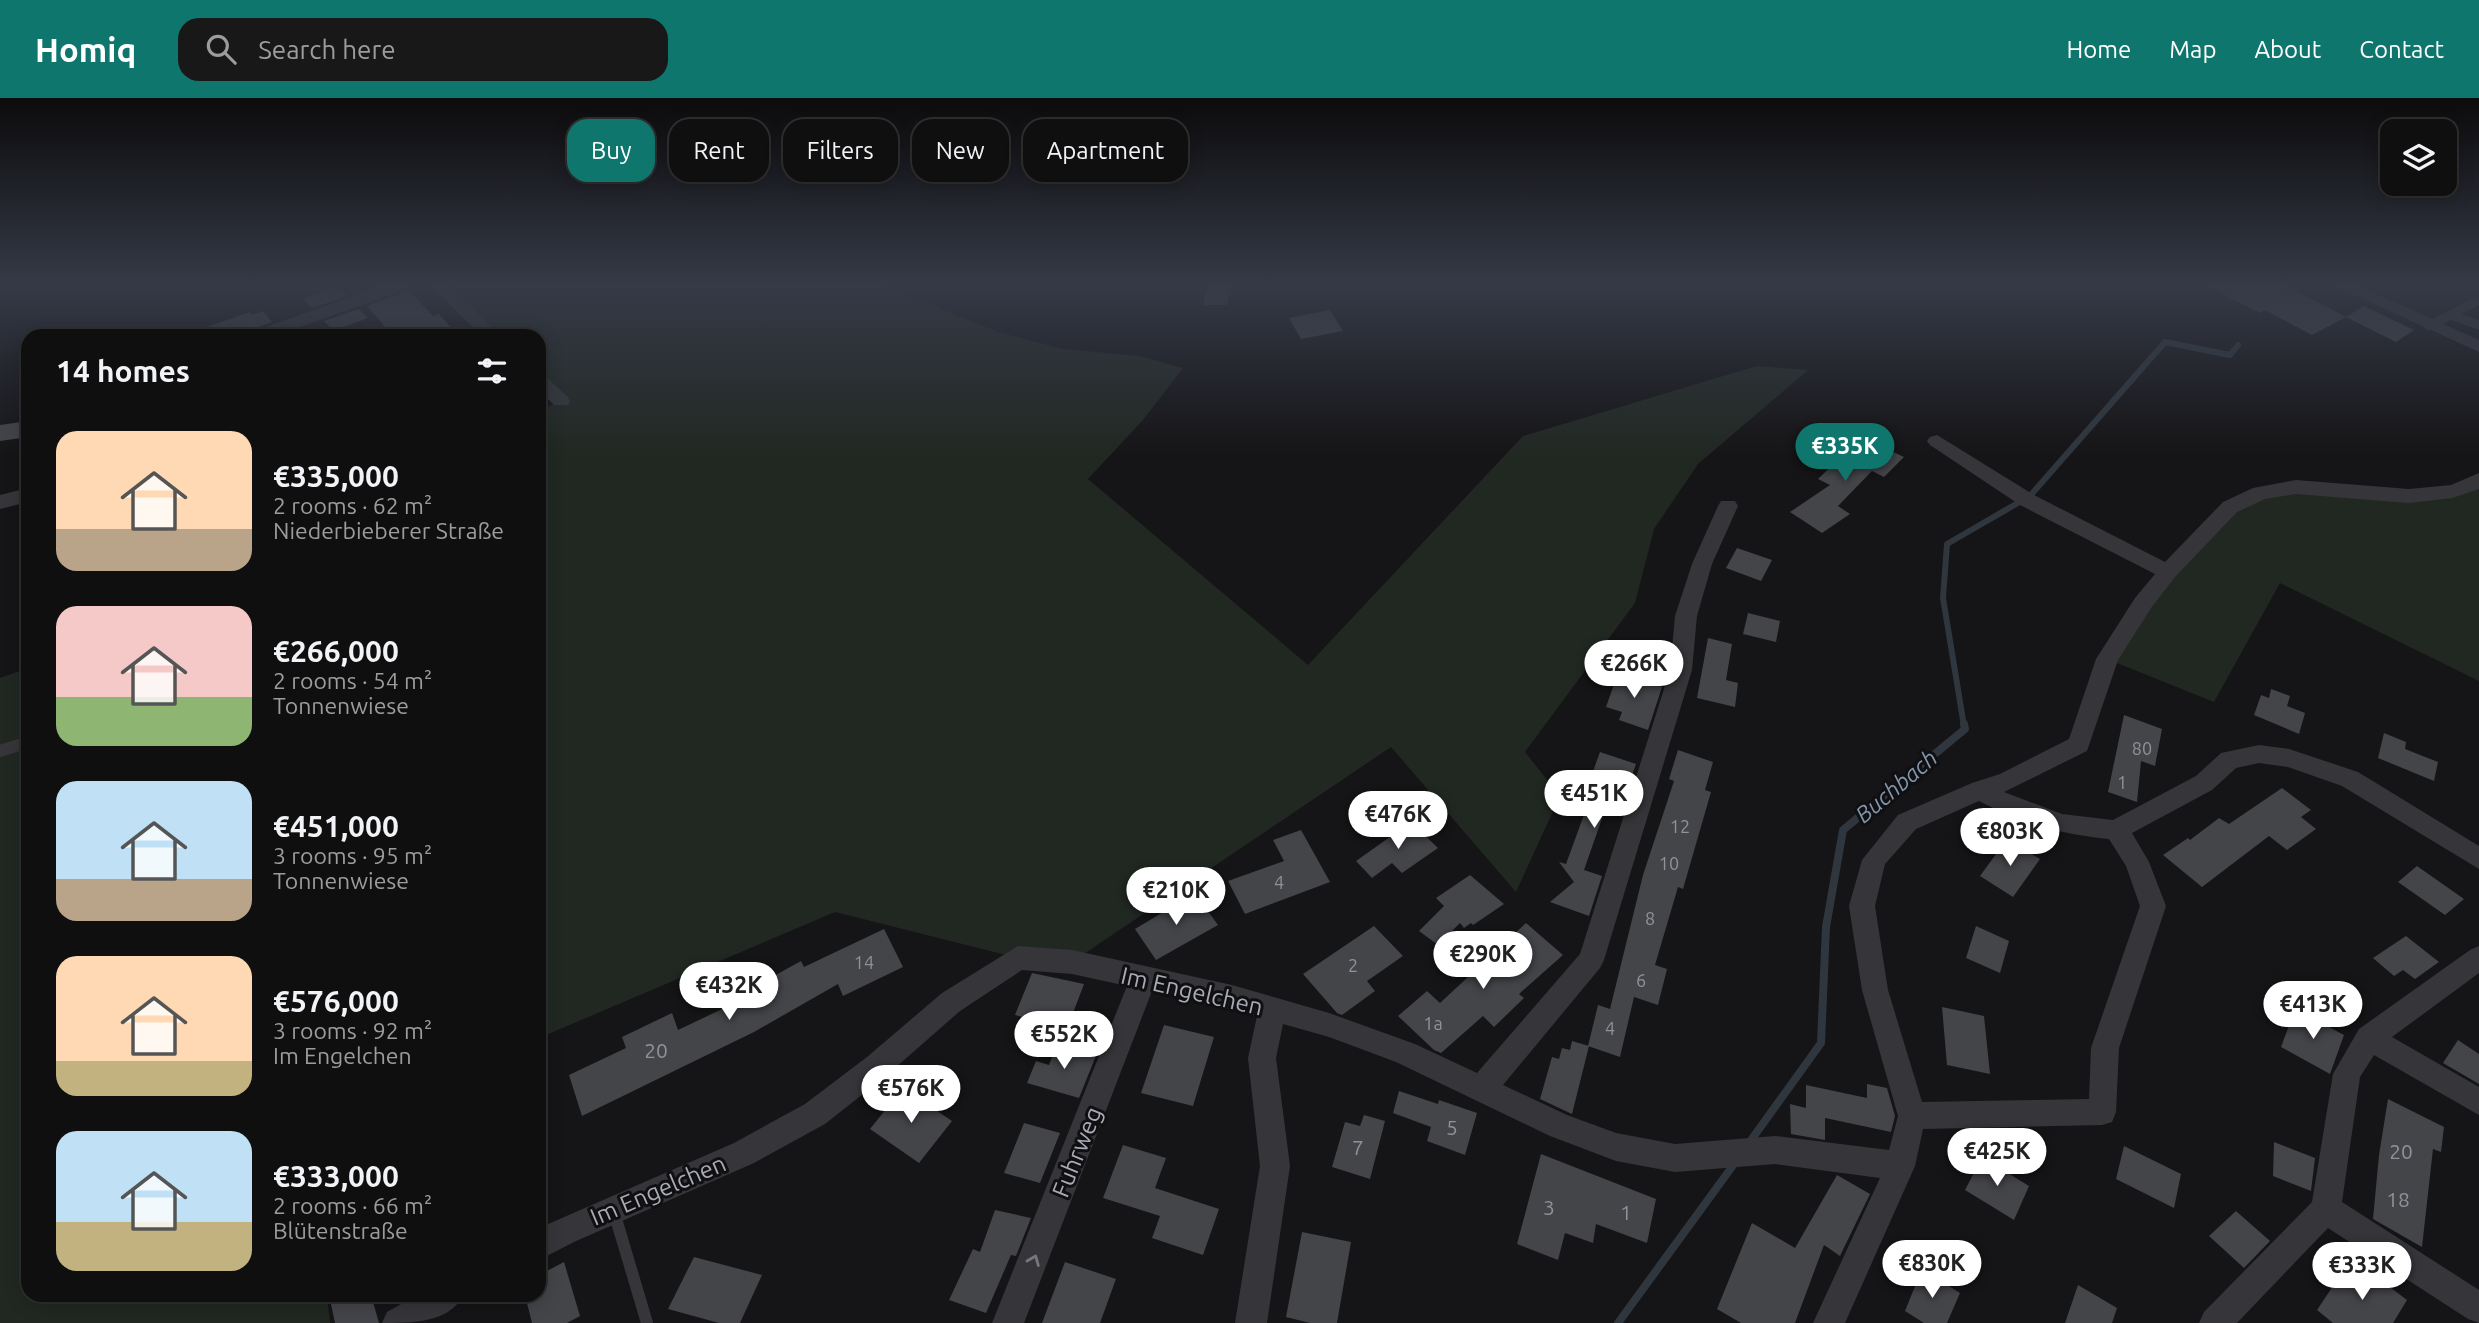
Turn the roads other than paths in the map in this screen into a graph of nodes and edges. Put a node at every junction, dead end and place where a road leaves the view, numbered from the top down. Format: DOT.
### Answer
graph roads {
  1 [pos="546,387"];
  2 [pos="561,401"];
  3 [pos="1937,441"];
  4 [pos="2479,479"];
  5 [pos="21,497"];
  6 [pos="0,502"];
  7 [pos="1728,506"];
  8 [pos="2168,572"];
  9 [pos="21,744"];
  10 [pos="0,751"];
  11 [pos="1980,790"];
  12 [pos="2116,830"];
  13 [pos="2479,859"];
  14 [pos="2479,958"];
  15 [pos="1143,980"];
  16 [pos="1272,1009"];
  17 [pos="2369,1038"];
  18 [pos="1481,1090"];
  19 [pos="2479,1102"];
  20 [pos="2102,1112"];
  21 [pos="1912,1116"];
  22 [pos="1900,1166"];
  23 [pos="613,1209"];
  24 [pos="2326,1209"];
  25 [pos="546,1242"];
  26 [pos="352,1302"];
  27 [pos="436,1302"];
  28 [pos="2479,1308"];
  29 [pos="357,1323"];
  30 [pos="398,1323"];
  31 [pos="648,1323"];
  32 [pos="1009,1323"];
  33 [pos="1251,1323"];
  34 [pos="1829,1323"];
  35 [pos="2215,1323"];
  1 -- 2 [label="street"];
  3 -- 8 [label="street"];
  4 -- 8 [label="street"];
  5 -- 6 [label="street"];
  7 -- 18 [label="street"];
  8 -- 11 [label="street"];
  9 -- 10 [label="lane"];
  11 -- 12 [label="street"];
  11 -- 21 [label="street"];
  12 -- 13 [label="street"];
  12 -- 20 [label="street"];
  14 -- 17 [label="street"];
  15 -- 16 [label="street, Im Engelchen"];
  15 -- 23 [label="street, Im Engelchen"];
  32 -- 15 [label="street, Fuhrweg, one-way"];
  16 -- 18 [label="street, Im Engelchen"];
  16 -- 33 [label="street"];
  17 -- 19 [label="street"];
  17 -- 24 [label="street"];
  18 -- 22 [label="street, Im Engelchen"];
  20 -- 21 [label="street"];
  21 -- 22 [label="street"];
  22 -- 34 [label="street"];
  23 -- 25 [label="street, Im Engelchen"];
  23 -- 31 [label="lane"];
  24 -- 28 [label="street"];
  24 -- 35 [label="street"];
  26 -- 29 [label="street"];
  27 -- 30 [label="street"];
}
